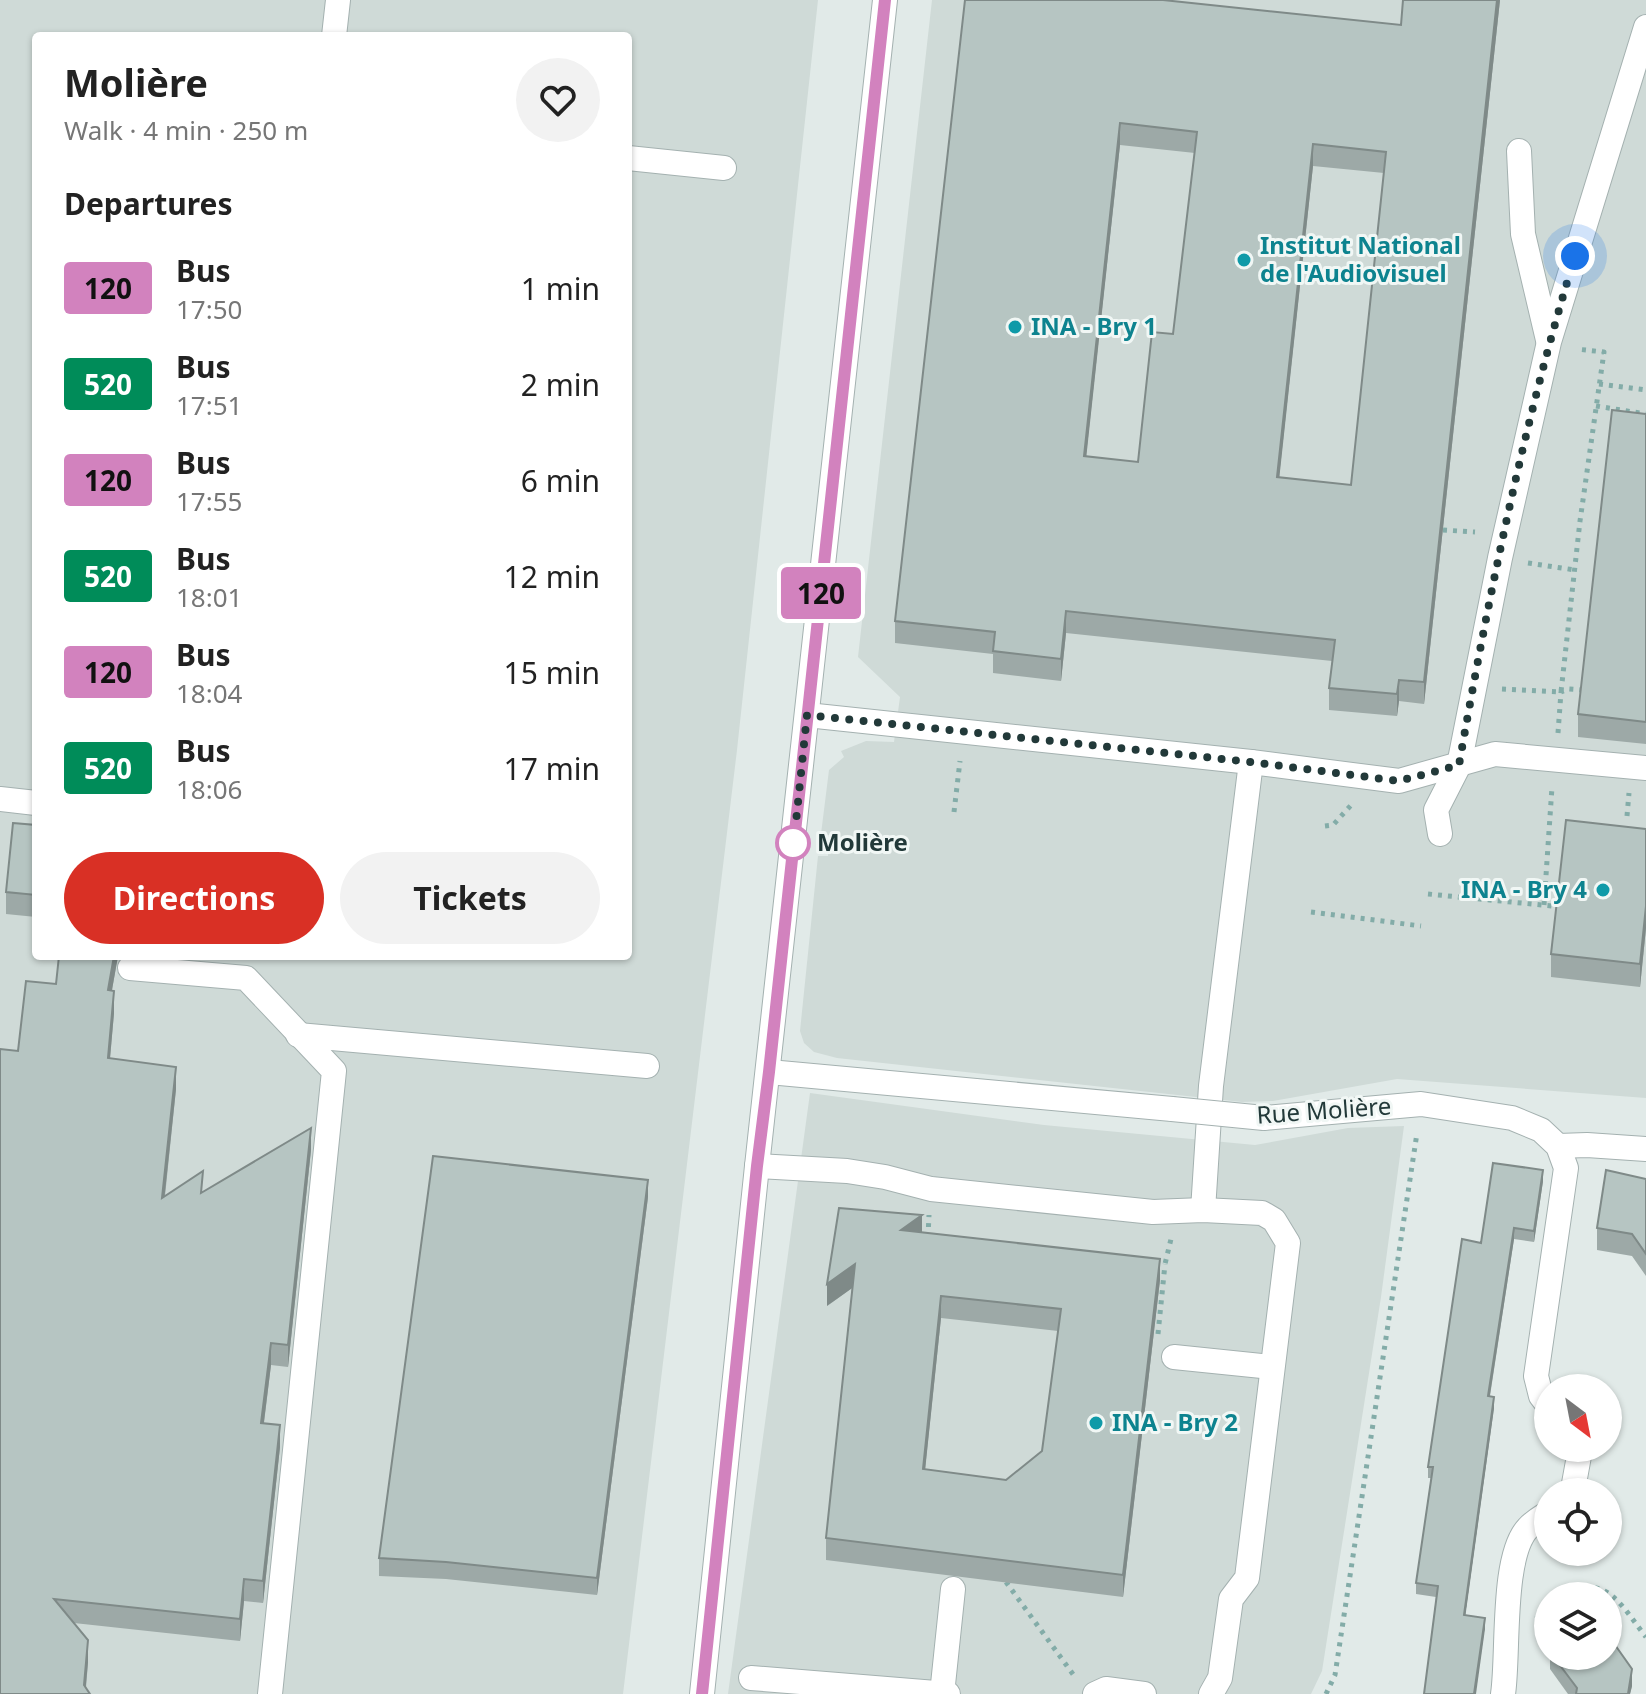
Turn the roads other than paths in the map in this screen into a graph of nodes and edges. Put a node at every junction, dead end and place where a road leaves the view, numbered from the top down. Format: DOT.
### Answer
graph roads {
  1 [pos="338,0"];
  2 [pos="885,0"];
  3 [pos="1646,27"];
  4 [pos="334,32"];
  5 [pos="1519,151"];
  6 [pos="632,158"];
  7 [pos="724,168"];
  8 [pos="1558,345"];
  9 [pos="807,715"];
  10 [pos="1251,762"];
  11 [pos="1459,765"];
  12 [pos="1646,768"];
  13 [pos="0,799"];
  14 [pos="32,803"];
  15 [pos="1440,834"];
  16 [pos="247,967"];
  17 [pos="130,968"];
  18 [pos="298,1035"];
  19 [pos="647,1066"];
  20 [pos="769,1072"];
  21 [pos="1558,1146"];
  22 [pos="1646,1149"];
  23 [pos="757,1166"];
  24 [pos="1203,1210"];
  25 [pos="1174,1357"];
  26 [pos="1272,1367"];
  27 [pos="1536,1374"];
  28 [pos="1534,1523"];
  29 [pos="953,1589"];
  30 [pos="751,1678"];
  31 [pos="1087,1688"];
  32 [pos="270,1694"];
  33 [pos="702,1694"];
  34 [pos="942,1694"];
  35 [pos="948,1694"];
  36 [pos="1144,1694"];
  37 [pos="1211,1694"];
  38 [pos="1503,1694"];
  1 -- 4 [label="street"];
  2 -- 9 [label="street"];
  3 -- 8 [label="street"];
  5 -- 8 [label="street"];
  6 -- 7 [label="street"];
  8 -- 11 [label="street"];
  9 -- 10 [label="street"];
  9 -- 20 [label="street"];
  10 -- 11 [label="street"];
  10 -- 24 [label="street"];
  11 -- 12 [label="street"];
  11 -- 15 [label="street"];
  13 -- 14 [label="street"];
  16 -- 17 [label="street"];
  16 -- 18 [label="street"];
  18 -- 19 [label="street"];
  18 -- 32 [label="street"];
  20 -- 21 [label="street, Rue Molière, bridge"];
  20 -- 23 [label="street"];
  21 -- 22 [label="street"];
  21 -- 27 [label="street"];
  23 -- 24 [label="street"];
  23 -- 33 [label="street"];
  24 -- 26 [label="street"];
  25 -- 26 [label="street"];
  26 -- 37 [label="street"];
  28 -- 38 [label="street"];
  29 -- 34 [label="street"];
  30 -- 34 [label="street"];
  31 -- 36 [label="street"];
  34 -- 35 [label="street"];
}
